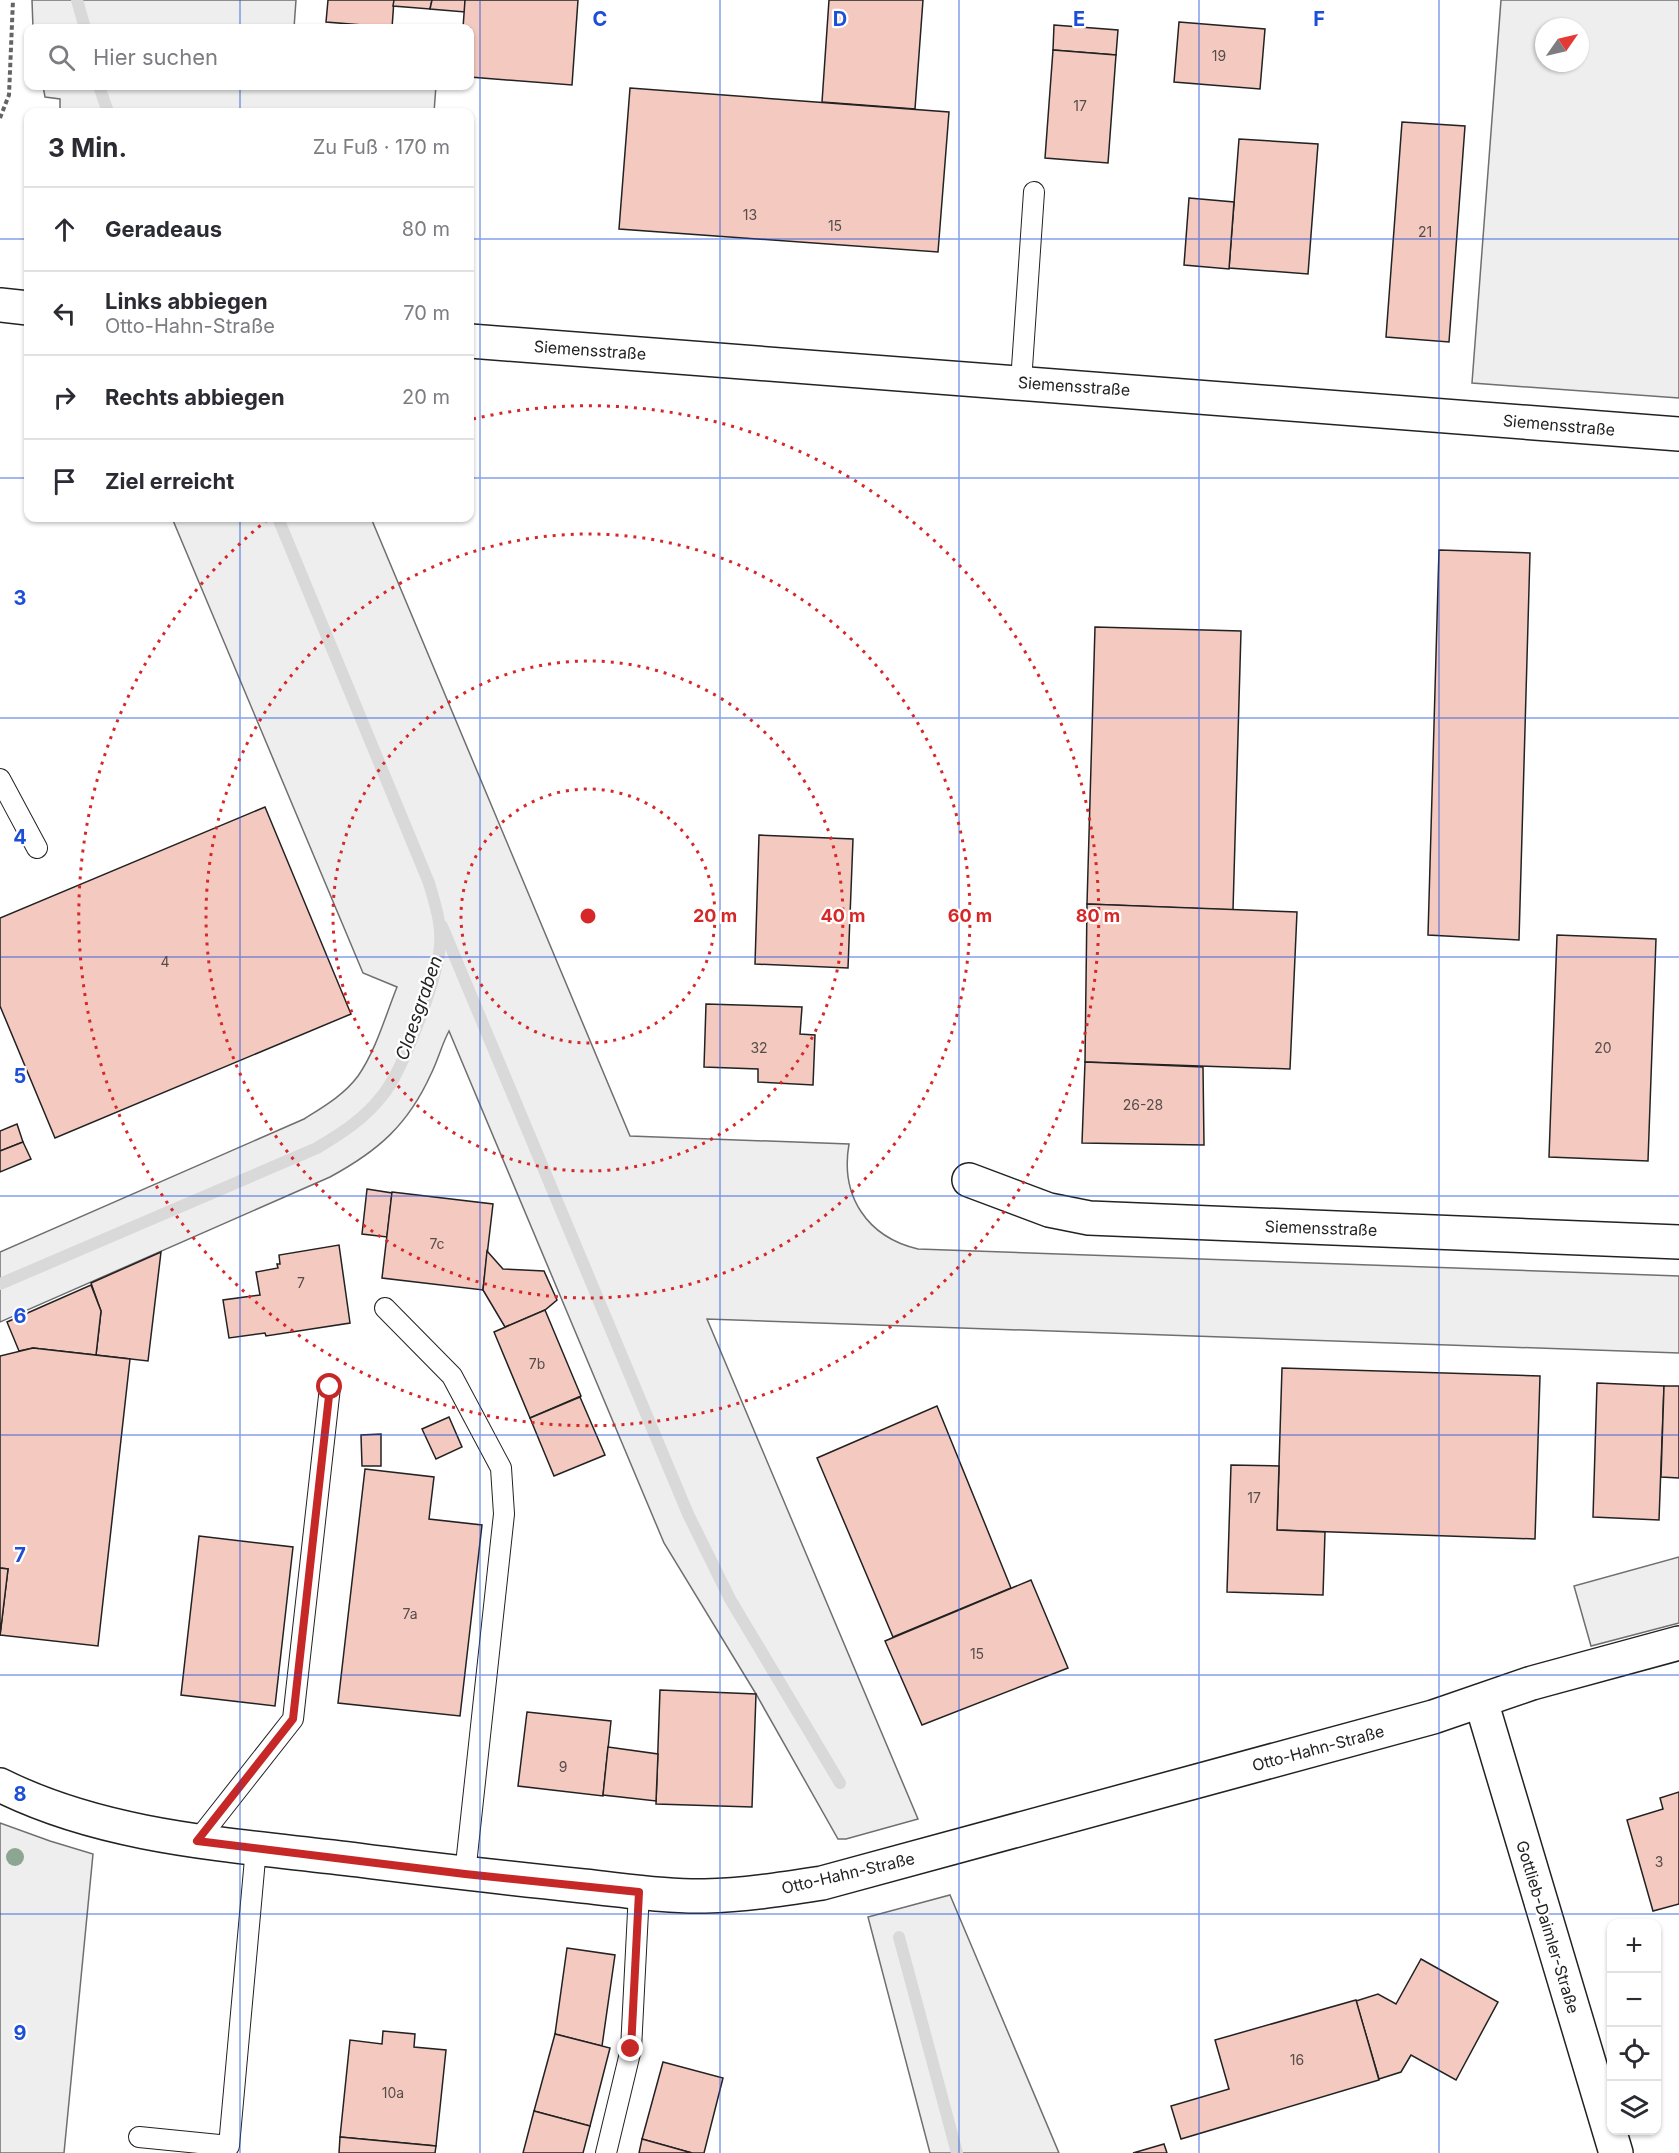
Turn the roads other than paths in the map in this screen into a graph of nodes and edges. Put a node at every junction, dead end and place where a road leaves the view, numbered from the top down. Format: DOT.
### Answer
graph roads {
  1 [pos="1034,192"];
  2 [pos="0,305"];
  3 [pos="24,308"];
  4 [pos="474,341"];
  5 [pos="1021,382"];
  6 [pos="1679,434"];
  7 [pos="0,779"];
  8 [pos="37,848"];
  9 [pos="969,1180"];
  10 [pos="1679,1242"];
  11 [pos="385,1308"];
  12 [pos="330,1387"];
  13 [pos="1679,1643"];
  14 [pos="1481,1701"];
  15 [pos="0,1785"];
  16 [pos="197,1841"];
  17 [pos="256,1848"];
  18 [pos="465,1874"];
  19 [pos="639,1892"];
  20 [pos="139,2137"];
  21 [pos="606,2153"];
  22 [pos="1616,2153"];
  1 -- 5 [label="lane"];
  2 -- 3 [label="street"];
  4 -- 5 [label="street, Siemensstraße"];
  5 -- 6 [label="street, Siemensstraße"];
  7 -- 8 [label="lane"];
  9 -- 10 [label="street, Siemensstraße"];
  11 -- 18 [label="lane"];
  12 -- 16 [label="lane"];
  13 -- 14 [label="street, Otto-Hahn-Straße"];
  14 -- 19 [label="street, Otto-Hahn-Straße"];
  14 -- 22 [label="street, Gottlieb-Daimler-Straße"];
  15 -- 16 [label="street, Otto-Hahn-Straße"];
  16 -- 17 [label="street, Otto-Hahn-Straße"];
  17 -- 18 [label="street, Otto-Hahn-Straße"];
  17 -- 20 [label="lane"];
  18 -- 19 [label="street, Otto-Hahn-Straße"];
  19 -- 21 [label="lane"];
}
